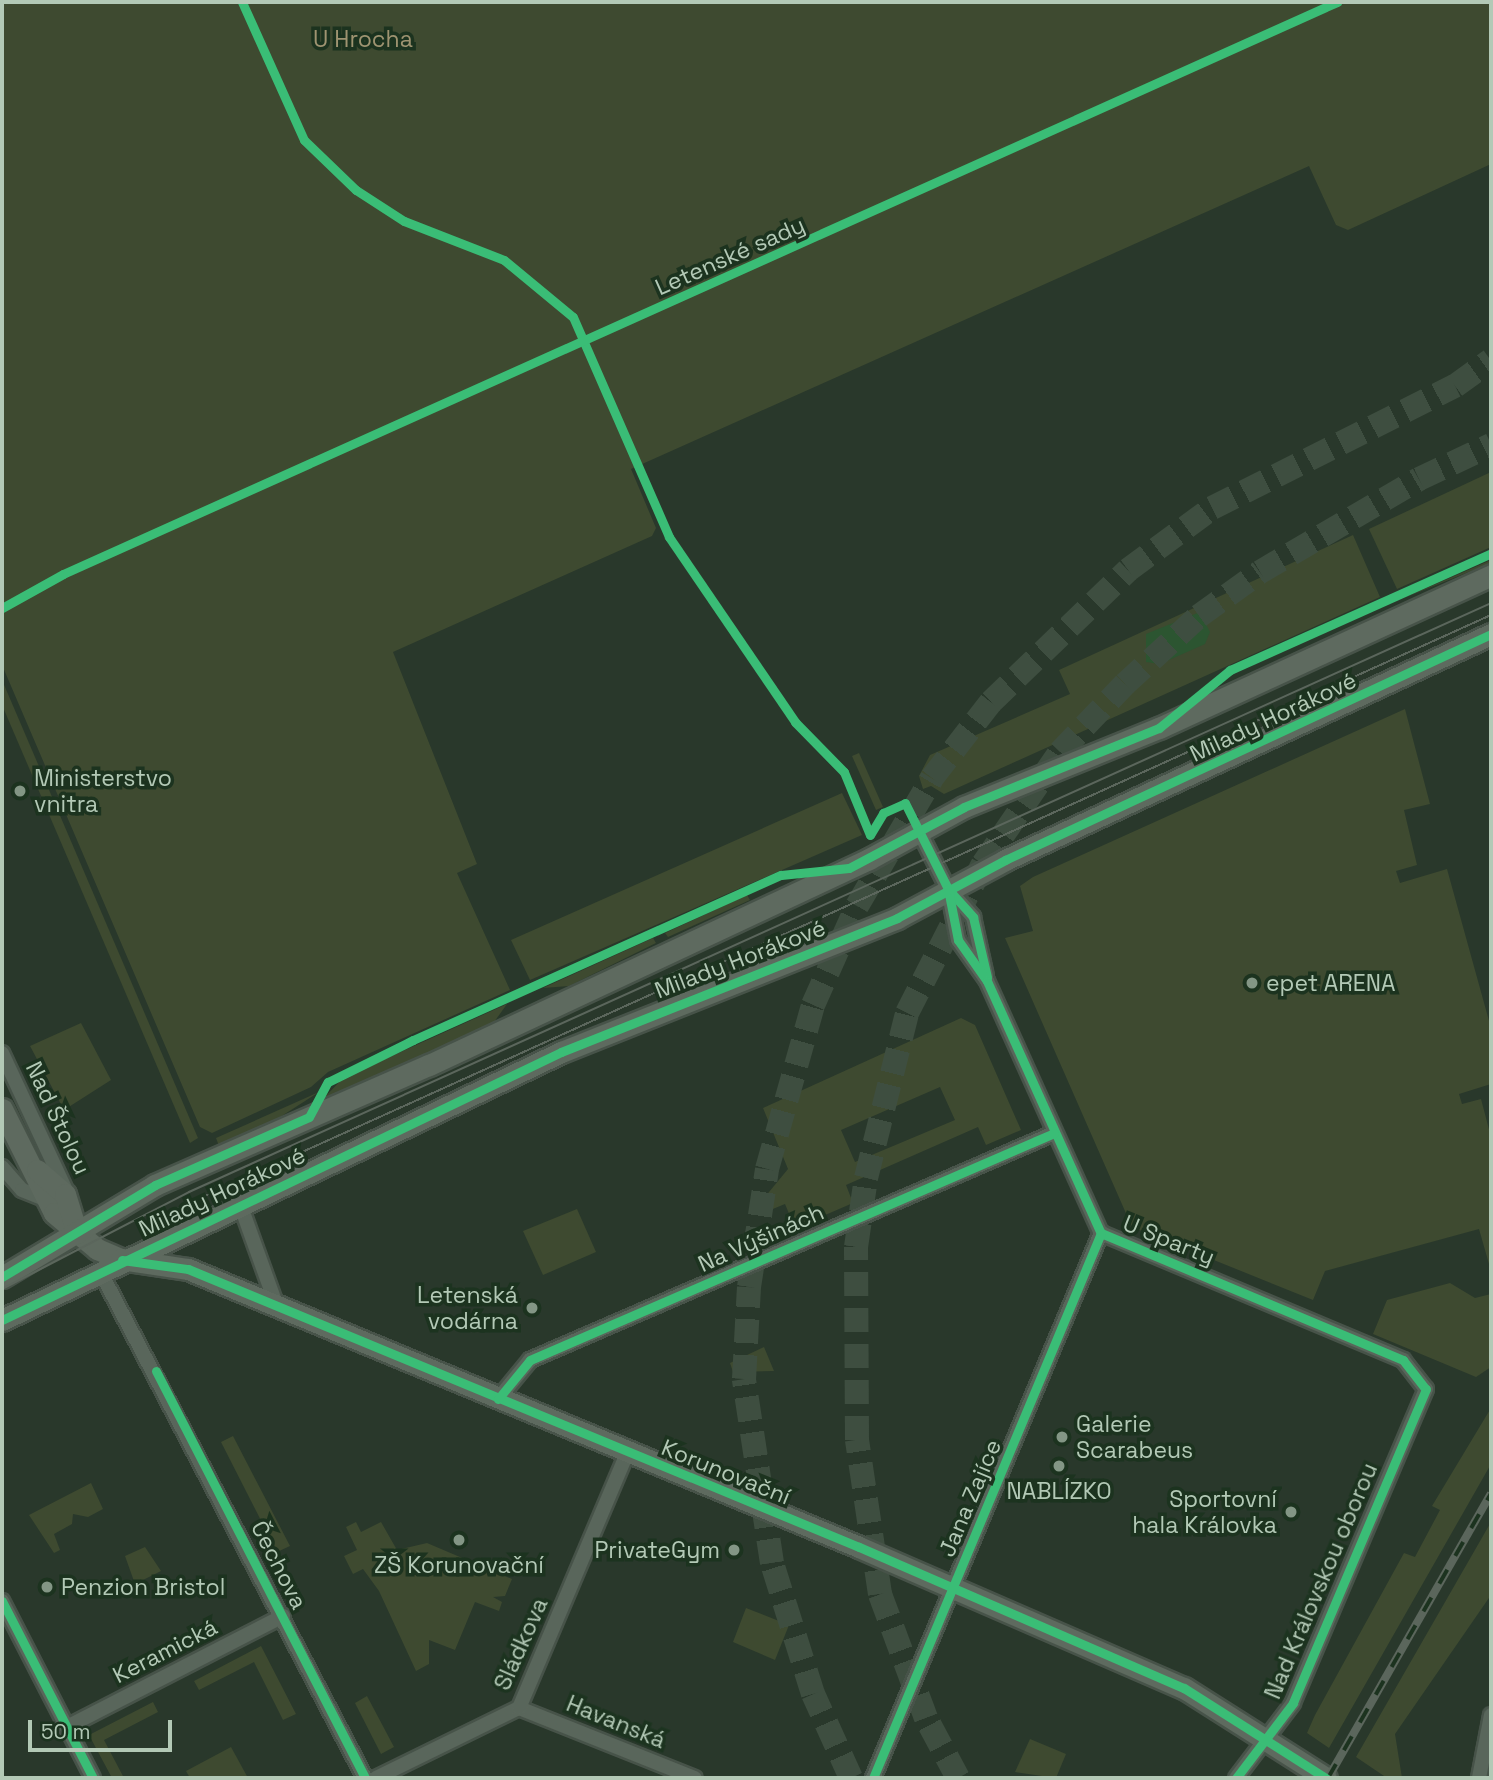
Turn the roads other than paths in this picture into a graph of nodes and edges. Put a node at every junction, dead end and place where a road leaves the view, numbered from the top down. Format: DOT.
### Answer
graph roads {
  1 [pos="1491,575"];
  2 [pos="1491,634"];
  3 [pos="919,831"];
  4 [pos="948,889"];
  5 [pos="987,981"];
  6 [pos="2,1053"];
  7 [pos="2,1109"];
  8 [pos="1054,1133"];
  9 [pos="2,1167"];
  10 [pos="37,1170"];
  11 [pos="47,1200"];
  12 [pos="72,1204"];
  13 [pos="240,1204"];
  14 [pos="77,1233"];
  15 [pos="1101,1233"];
  16 [pos="121,1259"];
  17 [pos="100,1270"];
  18 [pos="2,1277"];
  19 [pos="276,1304"];
  20 [pos="2,1320"];
  21 [pos="1426,1389"];
  22 [pos="498,1399"];
  23 [pos="627,1453"];
  24 [pos="952,1590"];
  25 [pos="2,1601"];
  26 [pos="284,1616"];
  27 [pos="519,1708"];
  28 [pos="1491,1715"];
  29 [pos="67,1727"];
  30 [pos="1264,1739"];
  31 [pos="93,1778"];
  32 [pos="365,1778"];
  33 [pos="376,1778"];
  34 [pos="695,1778"];
  35 [pos="873,1778"];
  36 [pos="1236,1778"];
  37 [pos="1326,1778"];
  38 [pos="1479,1778"];
  1 -- 3 [label="main road, Milady Horákové"];
  2 -- 4 [label="main road, Milady Horákové"];
  3 -- 4 [label="street, U Sparty"];
  3 -- 14 [label="main road, Milady Horákové"];
  4 -- 5 [label="street, U Sparty"];
  4 -- 5 [label="street, U Sparty"];
  4 -- 13 [label="main road, Milady Horákové"];
  5 -- 8 [label="street, U Sparty"];
  6 -- 12 [label="street, Nad Štolou"];
  7 -- 10 [label="main road"];
  8 -- 15 [label="street, U Sparty"];
  8 -- 22 [label="street, Na Výšinách"];
  9 -- 11 [label="street, Nad Štolou"];
  10 -- 11 [label="main road"];
  10 -- 12 [label="main road"];
  11 -- 14 [label="main road, Korunovační"];
  12 -- 14 [label="main road"];
  13 -- 16 [label="main road, Milady Horákové"];
  13 -- 19 [label="street"];
  14 -- 16 [label="main road, Korunovační"];
  14 -- 18 [label="main road, Milady Horákové"];
  15 -- 21 [label="street, U Sparty"];
  15 -- 24 [label="street, Jana Zajíce"];
  16 -- 17 [label="main road, Milady Horákové"];
  16 -- 19 [label="main road, Korunovační"];
  17 -- 20 [label="main road, Milady Horákové"];
  17 -- 26 [label="street, Čechova"];
  19 -- 22 [label="main road, Korunovační"];
  21 -- 30 [label="street, Nad Královskou oborou"];
  22 -- 23 [label="main road, Korunovační"];
  23 -- 24 [label="main road, Korunovační"];
  23 -- 27 [label="street, Sládkova"];
  24 -- 30 [label="main road, Korunovační"];
  24 -- 35 [label="street, Jana Zajíce"];
  25 -- 29 [label="street"];
  26 -- 29 [label="street, Keramická"];
  26 -- 32 [label="street, Čechova"];
  27 -- 33 [label="street, Sládkova"];
  27 -- 34 [label="street, Havanská"];
  28 -- 38 [label="street"];
  29 -- 31 [label="street"];
  30 -- 36 [label="street, Nad Královskou oborou"];
  30 -- 37 [label="main road, Korunovační"];
}
